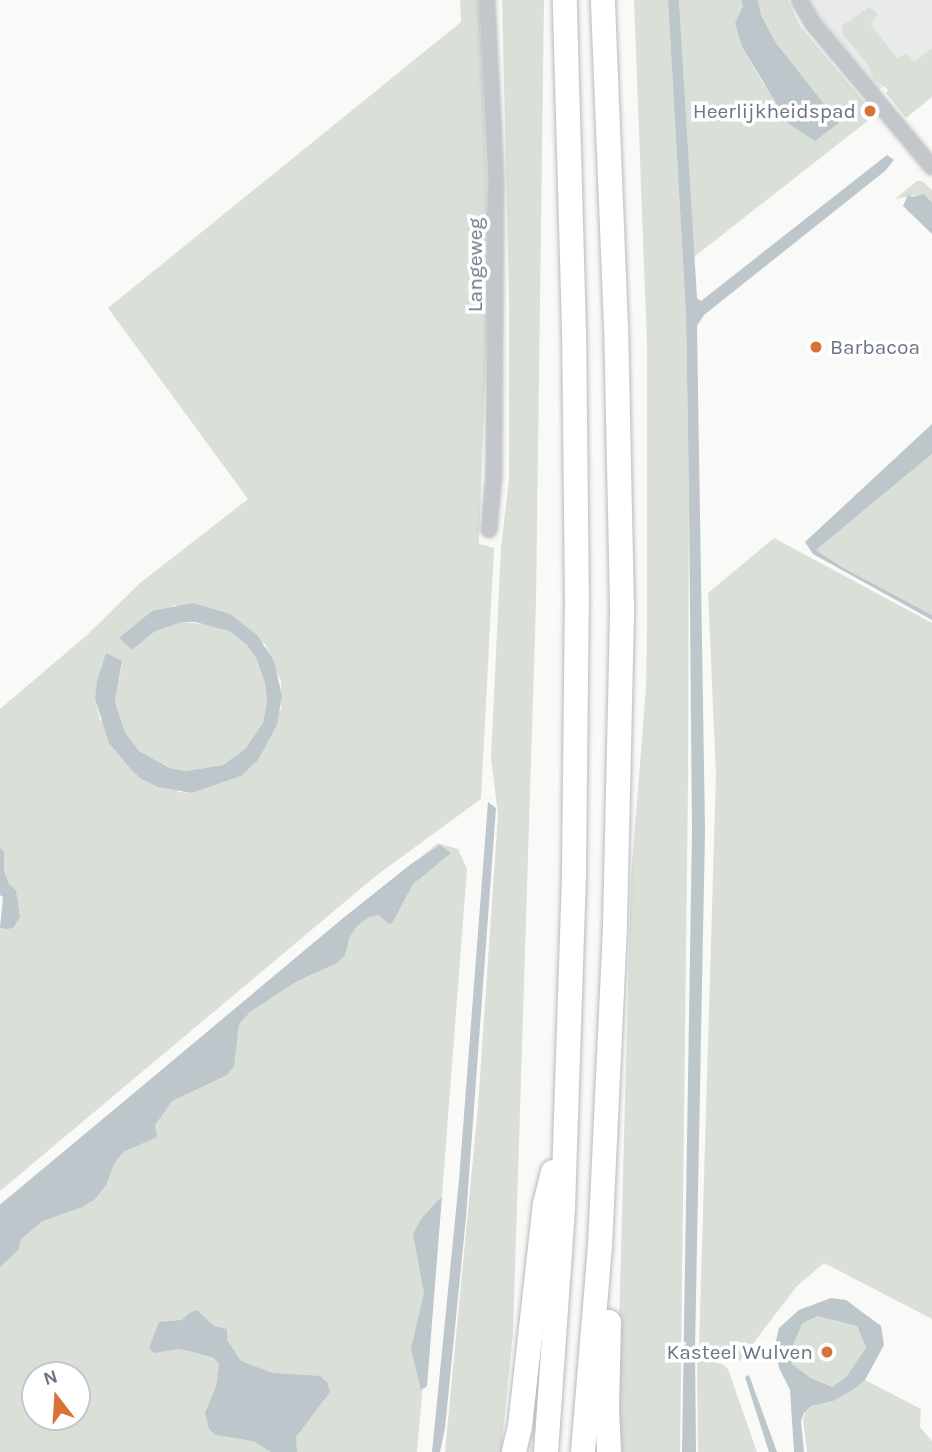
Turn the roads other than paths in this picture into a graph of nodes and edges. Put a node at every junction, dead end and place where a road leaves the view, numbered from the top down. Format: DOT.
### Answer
graph roads {
  1 [pos="487,0"];
  2 [pos="565,0"];
  3 [pos="603,0"];
  4 [pos="799,0"];
  5 [pos="932,167"];
  6 [pos="489,530"];
  7 [pos="615,924"];
  8 [pos="564,1124"];
  9 [pos="514,1452"];
  10 [pos="546,1452"];
  11 [pos="583,1452"];
  12 [pos="610,1452"];
  1 -- 6 [label="street, Langeweg"];
  2 -- 8 [label="highway"];
  3 -- 7 [label="highway"];
  4 -- 5 [label="street"];
  7 -- 11 [label="highway"];
  7 -- 12 [label="highway"];
  8 -- 9 [label="highway"];
  8 -- 10 [label="highway"];
}
